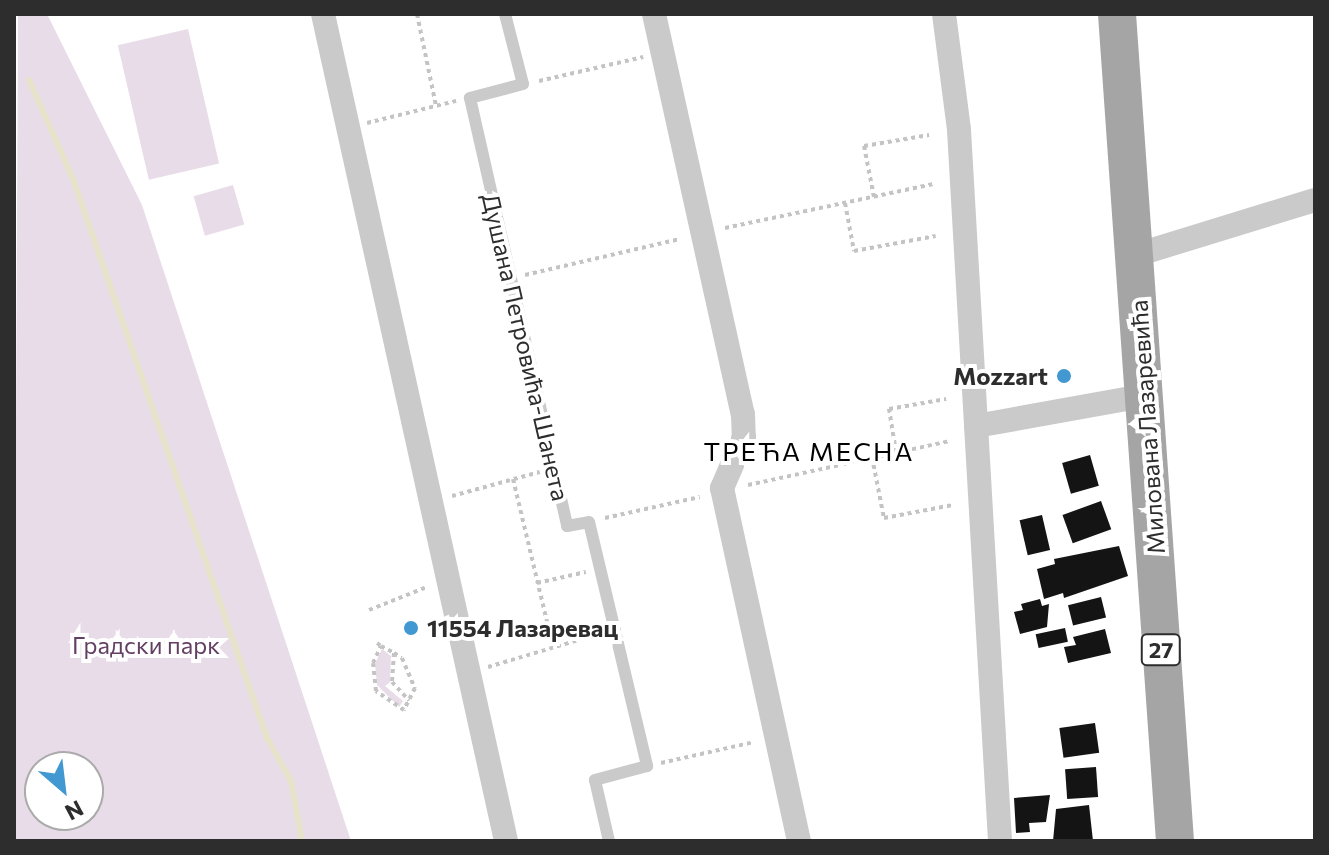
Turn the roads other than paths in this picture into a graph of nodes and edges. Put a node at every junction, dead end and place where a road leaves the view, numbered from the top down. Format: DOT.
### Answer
graph roads {
  1 [pos="323,14"];
  2 [pos="505,14"];
  3 [pos="654,14"];
  4 [pos="944,14"];
  5 [pos="1117,14"];
  6 [pos="1315,200"];
  7 [pos="1136,255"];
  8 [pos="1143,396"];
  9 [pos="976,426"];
  10 [pos="506,841"];
  11 [pos="609,841"];
  12 [pos="799,841"];
  13 [pos="1000,841"];
  14 [pos="1175,841"];
  1 -- 10 [label="street"];
  2 -- 11 [label="lane, Душана Петровића-Шанета"];
  3 -- 12 [label="street"];
  4 -- 9 [label="street"];
  5 -- 7 [label="main road, Милована Лазаревића / 27"];
  6 -- 7 [label="street"];
  7 -- 8 [label="main road, Милована Лазаревића / 27"];
  8 -- 9 [label="street"];
  8 -- 14 [label="main road, Милована Лазаревића / 27"];
  9 -- 13 [label="street"];
}
